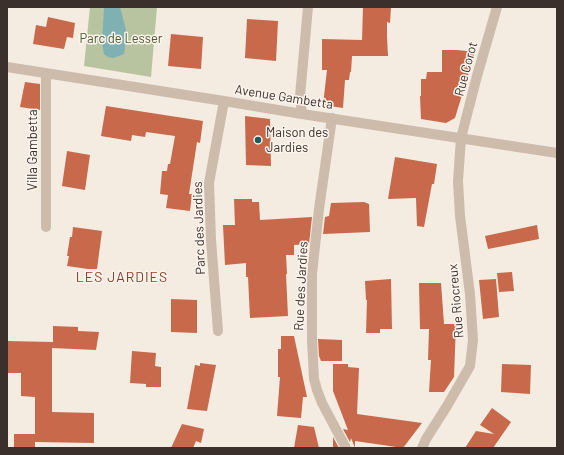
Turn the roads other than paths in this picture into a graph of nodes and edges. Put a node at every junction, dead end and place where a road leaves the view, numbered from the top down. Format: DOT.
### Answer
graph roads {
  1 [pos="308,7"];
  2 [pos="498,7"];
  3 [pos="7,67"];
  4 [pos="46,73"];
  5 [pos="224,101"];
  6 [pos="302,114"];
  7 [pos="332,118"];
  8 [pos="462,138"];
  9 [pos="557,153"];
  10 [pos="46,227"];
  11 [pos="218,331"];
  12 [pos="346,448"];
  13 [pos="422,448"];
  1 -- 6 [label="street"];
  2 -- 8 [label="street, Rue Corot"];
  3 -- 4 [label="street, Avenue Gambetta"];
  4 -- 5 [label="street, Avenue Gambetta"];
  4 -- 10 [label="street, Villa Gambetta"];
  5 -- 6 [label="street, Avenue Gambetta"];
  5 -- 11 [label="street, Parc des Jardies"];
  6 -- 7 [label="street, Avenue Gambetta"];
  7 -- 8 [label="street, Avenue Gambetta"];
  7 -- 12 [label="street, Rue des Jardies"];
  8 -- 9 [label="street, Avenue Gambetta"];
  8 -- 13 [label="street, Rue Riocreux"];
}
